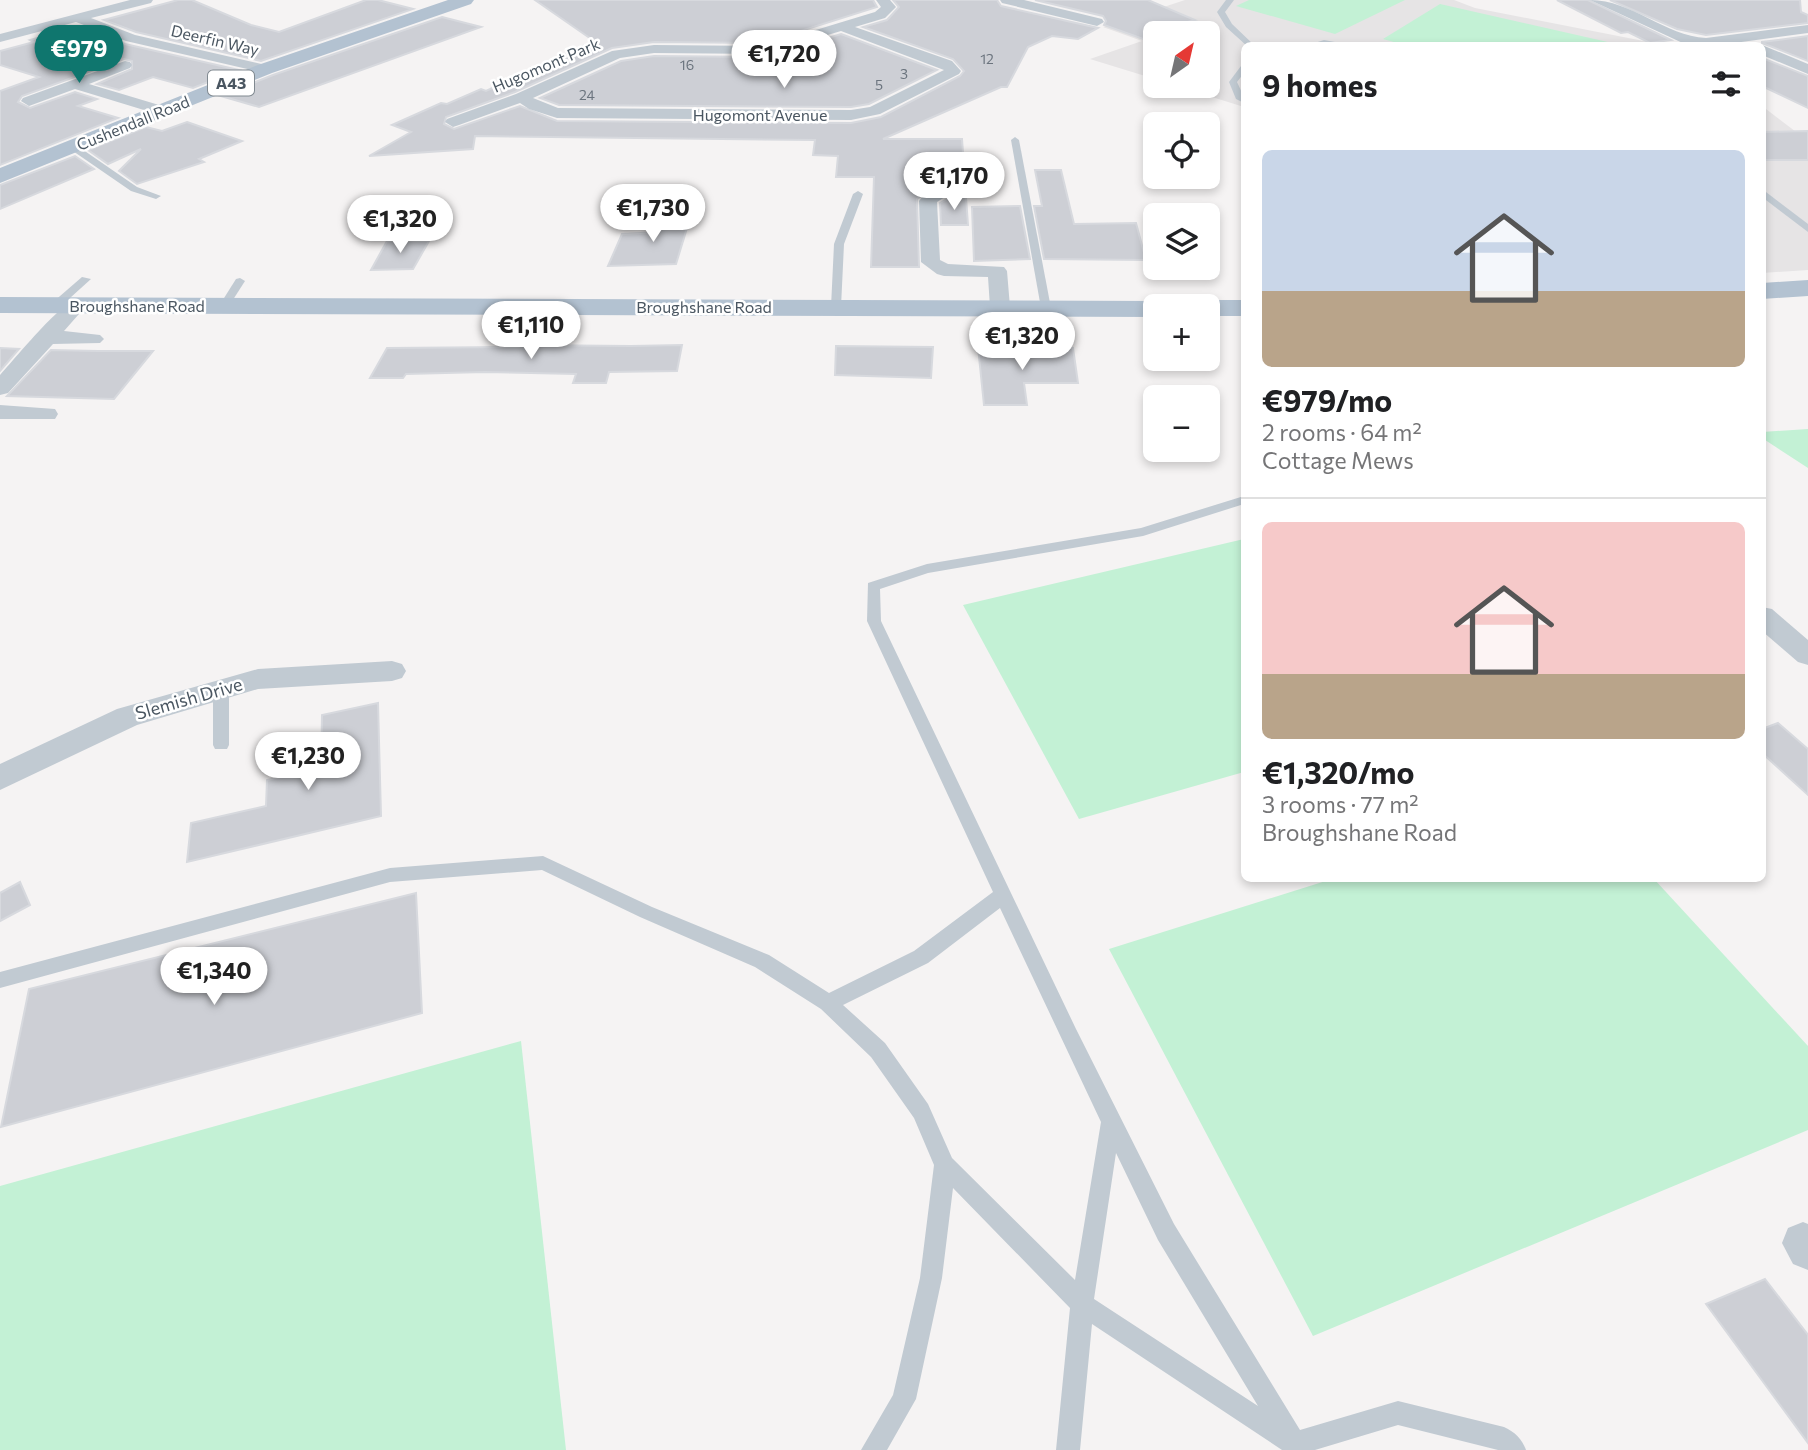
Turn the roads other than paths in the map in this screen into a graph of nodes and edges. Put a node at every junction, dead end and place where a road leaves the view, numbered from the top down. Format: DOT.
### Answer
graph roads {
  1 [pos="146,0"];
  2 [pos="465,0"];
  3 [pos="883,0"];
  4 [pos="1007,0"];
  5 [pos="1230,0"];
  6 [pos="1597,0"];
  7 [pos="1086,6"];
  8 [pos="1069,15"];
  9 [pos="77,18"];
  10 [pos="1097,22"];
  11 [pos="842,27"];
  12 [pos="1808,29"];
  13 [pos="0,38"];
  14 [pos="1737,38"];
  15 [pos="1248,42"];
  16 [pos="1746,42"];
  17 [pos="1766,51"];
  18 [pos="125,65"];
  19 [pos="265,69"];
  20 [pos="1808,70"];
  21 [pos="1241,72"];
  22 [pos="74,84"];
  23 [pos="522,97"];
  24 [pos="1241,99"];
  25 [pos="29,101"];
  26 [pos="163,111"];
  27 [pos="453,122"];
  28 [pos="1016,140"];
  29 [pos="73,146"];
  30 [pos="987,171"];
  31 [pos="0,176"];
  32 [pos="858,194"];
  33 [pos="1766,194"];
  34 [pos="156,196"];
  35 [pos="1808,229"];
  36 [pos="86,279"];
  37 [pos="240,281"];
  38 [pos="1808,288"];
  39 [pos="1766,291"];
  40 [pos="0,305"];
  41 [pos="66,305"];
  42 [pos="224,306"];
  43 [pos="836,307"];
  44 [pos="1000,307"];
  45 [pos="1046,308"];
  46 [pos="1220,308"];
  47 [pos="1241,308"];
  48 [pos="1143,309"];
  49 [pos="45,337"];
  50 [pos="93,339"];
  51 [pos="0,388"];
  52 [pos="0,412"];
  53 [pos="47,414"];
  54 [pos="1241,501"];
  55 [pos="1766,619"];
  56 [pos="1808,655"];
  57 [pos="392,671"];
  58 [pos="221,690"];
  59 [pos="221,745"];
  60 [pos="0,778"];
  61 [pos="1003,895"];
  62 [pos="0,979"];
  63 [pos="828,1003"];
  64 [pos="1111,1122"];
  65 [pos="944,1166"];
  66 [pos="1082,1304"];
  67 [pos="1288,1447"];
  68 [pos="873,1450"];
  69 [pos="1068,1450"];
  70 [pos="1514,1450"];
  1 -- 9 [label="street"];
  2 -- 19 [label="main road, Cushendall Road / A43"];
  3 -- 11 [label="street, Hugomont Park"];
  4 -- 8 [label="street"];
  5 -- 15 [label="lane"];
  6 -- 14 [label="street"];
  7 -- 8 [label="street"];
  8 -- 10 [label="street"];
  9 -- 13 [label="street"];
  9 -- 19 [label="street, Deerfin Way"];
  11 -- 23 [label="street, Hugomont Park"];
  11 -- 23 [label="street, Hugomont Avenue"];
  12 -- 14 [label="street"];
  14 -- 16 [label="street"];
  17 -- 20 [label="street"];
  18 -- 22 [label="street"];
  19 -- 26 [label="main road, Cushendall Road / A43"];
  21 -- 24 [label="lane"];
  22 -- 25 [label="street"];
  22 -- 26 [label="street"];
  23 -- 27 [label="street, Hugomont Park"];
  26 -- 29 [label="main road, Cushendall Road / A43"];
  28 -- 45 [label="lane"];
  29 -- 31 [label="main road, Cushendall Road / A43"];
  29 -- 34 [label="lane"];
  30 -- 44 [label="street"];
  32 -- 43 [label="lane"];
  33 -- 35 [label="lane"];
  36 -- 41 [label="lane"];
  37 -- 42 [label="lane"];
  38 -- 39 [label="main road"];
  40 -- 41 [label="main road, Broughshane Road"];
  41 -- 42 [label="main road, Broughshane Road"];
  41 -- 49 [label="street"];
  42 -- 43 [label="main road, Broughshane Road"];
  43 -- 44 [label="main road, Broughshane Road"];
  44 -- 45 [label="main road, Broughshane Road"];
  45 -- 48 [label="main road, Broughshane Road"];
  46 -- 47 [label="main road"];
  49 -- 50 [label="street"];
  49 -- 51 [label="street"];
  52 -- 53 [label="street"];
  54 -- 61 [label="lane"];
  55 -- 56 [label="street"];
  57 -- 58 [label="street, Slemish Drive"];
  58 -- 59 [label="lane"];
  58 -- 60 [label="street, Slemish Drive"];
  61 -- 63 [label="lane"];
  61 -- 64 [label="lane"];
  62 -- 63 [label="lane"];
  63 -- 65 [label="lane"];
  64 -- 66 [label="lane"];
  64 -- 67 [label="lane"];
  65 -- 66 [label="lane"];
  65 -- 68 [label="lane"];
  66 -- 67 [label="lane"];
  66 -- 69 [label="lane"];
  67 -- 70 [label="lane"];
}
